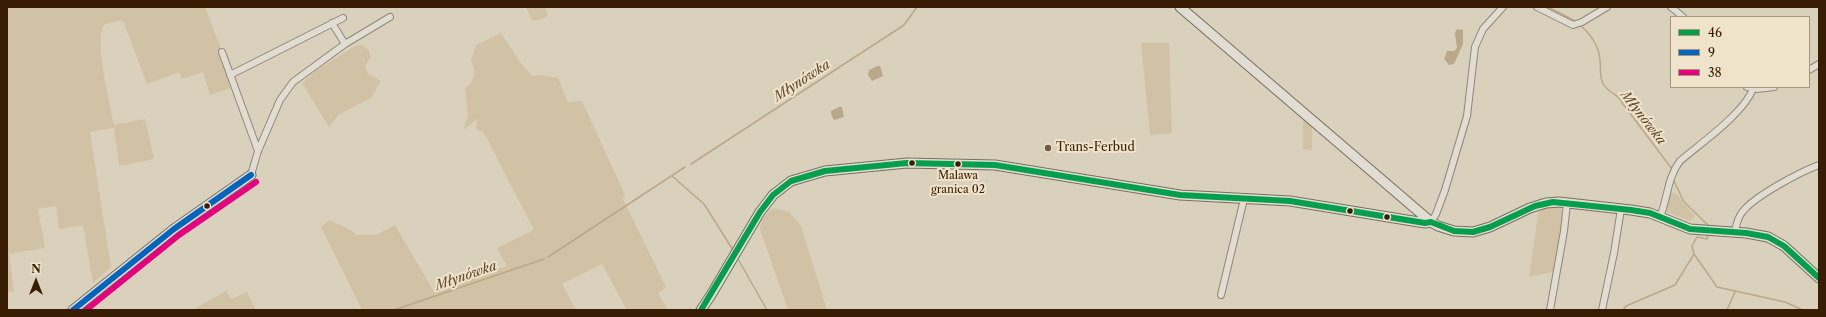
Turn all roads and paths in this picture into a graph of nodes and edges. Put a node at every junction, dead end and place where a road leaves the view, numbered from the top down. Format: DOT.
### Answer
graph roads {
  1 [pos="1180,7"];
  2 [pos="1503,7"];
  3 [pos="1537,7"];
  4 [pos="1607,7"];
  5 [pos="1671,7"];
  6 [pos="1682,16"];
  7 [pos="390,17"];
  8 [pos="343,18"];
  9 [pos="332,23"];
  10 [pos="345,44"];
  11 [pos="222,52"];
  12 [pos="1819,64"];
  13 [pos="1810,69"];
  14 [pos="230,75"];
  15 [pos="1750,88"];
  16 [pos="1770,88"];
  17 [pos="258,151"];
  18 [pos="1819,165"];
  19 [pos="251,175"];
  20 [pos="1244,199"];
  21 [pos="1567,203"];
  22 [pos="1621,209"];
  23 [pos="1660,217"];
  24 [pos="1431,222"];
  25 [pos="1735,233"];
  26 [pos="1819,278"];
  27 [pos="1221,295"];
  28 [pos="73,310"];
  29 [pos="701,310"];
  30 [pos="1550,310"];
  31 [pos="1602,310"];
  1 -- 24 [label="street"];
  2 -- 24 [label="street"];
  3 -- 4 [label="street"];
  5 -- 6 [label="street"];
  7 -- 10 [label="street"];
  8 -- 9 [label="street"];
  9 -- 10 [label="street"];
  9 -- 14 [label="street"];
  10 -- 17 [label="street"];
  11 -- 14 [label="street"];
  12 -- 13 [label="street"];
  14 -- 17 [label="street"];
  15 -- 16 [label="street"];
  15 -- 23 [label="street"];
  17 -- 19 [label="street"];
  18 -- 25 [label="street"];
  19 -- 28 [label="street"];
  20 -- 24 [label="street"];
  20 -- 27 [label="street"];
  20 -- 29 [label="street"];
  21 -- 22 [label="street"];
  21 -- 24 [label="street"];
  21 -- 30 [label="street"];
  22 -- 23 [label="street"];
  22 -- 31 [label="street"];
  23 -- 25 [label="street"];
  25 -- 26 [label="street"];
}
